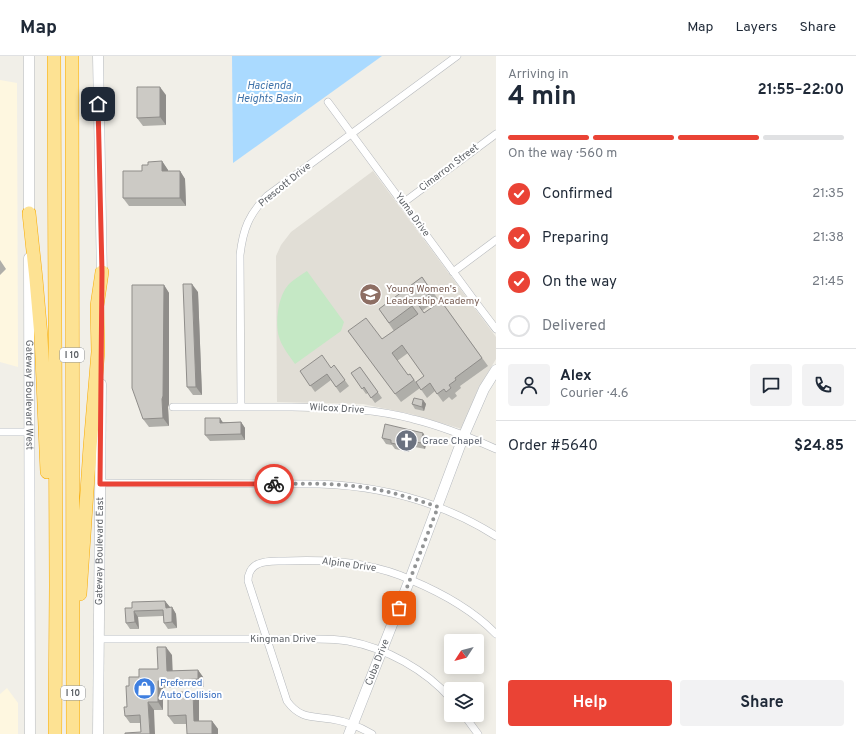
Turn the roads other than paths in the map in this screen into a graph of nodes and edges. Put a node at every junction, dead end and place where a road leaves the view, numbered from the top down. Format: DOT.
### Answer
graph roads {
  1 [pos="28,56"];
  2 [pos="54,56"];
  3 [pos="98,56"];
  4 [pos="457,56"];
  5 [pos="72,58"];
  6 [pos="328,102"];
  7 [pos="352,134"];
  8 [pos="496,134"];
  9 [pos="403,203"];
  10 [pos="28,213"];
  11 [pos="496,240"];
  12 [pos="102,272"];
  13 [pos="453,272"];
  14 [pos="496,329"];
  15 [pos="496,370"];
  16 [pos="173,407"];
  17 [pos="241,407"];
  18 [pos="0,432"];
  19 [pos="28,432"];
  20 [pos="464,435"];
  21 [pos="496,449"];
  22 [pos="100,484"];
  23 [pos="438,507"];
  24 [pos="496,536"];
  25 [pos="410,579"];
  26 [pos="56,586"];
  27 [pos="496,634"];
  28 [pos="98,639"];
  29 [pos="268,640"];
  30 [pos="72,652"];
  31 [pos="381,652"];
  32 [pos="444,692"];
  33 [pos="469,722"];
  34 [pos="351,730"];
  35 [pos="30,734"];
  36 [pos="55,734"];
  37 [pos="73,734"];
  38 [pos="98,734"];
  39 [pos="372,734"];
  40 [pos="478,734"];
  1 -- 10 [label="main road, Gateway Boulevard West"];
  2 -- 26 [label="highway, I 10"];
  3 -- 12 [label="main road, Gateway Boulevard East"];
  4 -- 7 [label="street, Prescott Drive"];
  5 -- 30 [label="highway, I 10"];
  6 -- 7 [label="street, Yuma Drive"];
  7 -- 9 [label="street, Yuma Drive"];
  7 -- 17 [label="street, Prescott Drive"];
  8 -- 9 [label="street, Cimarron Street"];
  9 -- 13 [label="street, Yuma Drive"];
  10 -- 19 [label="main road, Gateway Boulevard West"];
  10 -- 26 [label="highway"];
  11 -- 13 [label="street"];
  12 -- 22 [label="main road, Gateway Boulevard East"];
  12 -- 30 [label="highway"];
  13 -- 14 [label="street, Yuma Drive"];
  15 -- 20 [label="main road, Cuba Drive"];
  16 -- 17 [label="street, Wilcox Drive"];
  17 -- 20 [label="street, Wilcox Drive"];
  18 -- 19 [label="street"];
  19 -- 35 [label="main road, Gateway Boulevard West"];
  20 -- 21 [label="street, Wilcox Drive"];
  20 -- 23 [label="main road, Cuba Drive"];
  22 -- 23 [label="street"];
  22 -- 28 [label="main road, Gateway Boulevard East"];
  23 -- 24 [label="street"];
  23 -- 25 [label="main road, Cuba Drive"];
  25 -- 27 [label="street, Alpine Drive"];
  25 -- 29 [label="street, Alpine Drive"];
  25 -- 31 [label="main road, Cuba Drive"];
  26 -- 36 [label="highway, I 10"];
  28 -- 29 [label="street, Kingman Drive"];
  28 -- 38 [label="main road, Gateway Boulevard East"];
  29 -- 31 [label="street, Kingman Drive"];
  29 -- 34 [label="street"];
  30 -- 37 [label="highway, I 10"];
  31 -- 32 [label="street, Kingman Drive"];
  31 -- 34 [label="main road, Cuba Drive"];
  33 -- 40 [label="street"];
  34 -- 39 [label="street"];
}
